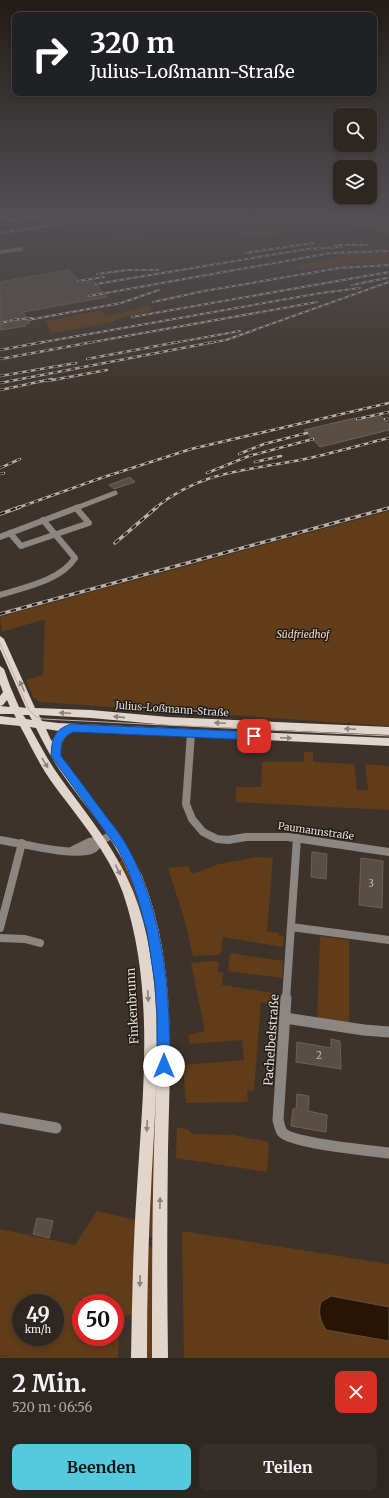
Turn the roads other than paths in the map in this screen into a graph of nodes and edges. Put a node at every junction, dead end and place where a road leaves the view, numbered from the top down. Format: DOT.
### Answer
graph roads {
  1 [pos="115,493"];
  2 [pos="76,508"];
  3 [pos="43,520"];
  4 [pos="10,533"];
  5 [pos="55,534"];
  6 [pos="0,537"];
  7 [pos="0,595"];
  8 [pos="0,639"];
  9 [pos="0,669"];
  10 [pos="8,692"];
  11 [pos="0,703"];
  12 [pos="0,710"];
  13 [pos="17,711"];
  14 [pos="32,711"];
  15 [pos="0,720"];
  16 [pos="23,723"];
  17 [pos="39,725"];
  18 [pos="71,728"];
  19 [pos="389,731"];
  20 [pos="191,733"];
  21 [pos="389,742"];
  22 [pos="56,756"];
  23 [pos="114,834"];
  24 [pos="297,838"];
  25 [pos="0,840"];
  26 [pos="102,840"];
  27 [pos="22,843"];
  28 [pos="389,852"];
  29 [pos="291,927"];
  30 [pos="0,928"];
  31 [pos="0,938"];
  32 [pos="389,940"];
  33 [pos="40,943"];
  34 [pos="285,1018"];
  35 [pos="389,1032"];
  36 [pos="0,1118"];
  37 [pos="56,1128"];
  38 [pos="389,1153"];
  39 [pos="139,1358"];
  40 [pos="160,1358"];
  1 -- 2 [label="street"];
  2 -- 3 [label="street"];
  2 -- 5 [label="street"];
  3 -- 4 [label="street"];
  3 -- 5 [label="street"];
  4 -- 5 [label="street"];
  4 -- 6 [label="street"];
  5 -- 7 [label="street"];
  14 -- 8 [label="main road, one-way"];
  9 -- 10 [label="main road"];
  10 -- 11 [label="main road"];
  10 -- 13 [label="main road"];
  12 -- 13 [label="main road, Julius-Loßmann-Straße"];
  13 -- 14 [label="main road, Julius-Loßmann-Straße"];
  13 -- 16 [label="main road, Finkenbrunn"];
  14 -- 17 [label="main road"];
  19 -- 14 [label="main road, Julius-Loßmann-Straße, one-way"];
  15 -- 16 [label="main road"];
  16 -- 17 [label="main road"];
  16 -- 26 [label="main road, Finkenbrunn, one-way"];
  17 -- 18 [label="main road"];
  17 -- 22 [label="main road"];
  18 -- 20 [label="main road"];
  18 -- 22 [label="main road"];
  20 -- 21 [label="main road, one-way"];
  20 -- 24 [label="street, Paumannstraße"];
  22 -- 23 [label="main road"];
  23 -- 26 [label="street"];
  40 -- 23 [label="main road, one-way"];
  24 -- 28 [label="street, Paumannstraße"];
  24 -- 29 [label="street, Pachelbelstraße"];
  25 -- 27 [label="street"];
  26 -- 27 [label="street"];
  26 -- 39 [label="main road, Finkenbrunn, one-way"];
  27 -- 30 [label="street"];
  29 -- 32 [label="street"];
  29 -- 34 [label="street, Pachelbelstraße"];
  31 -- 33 [label="street"];
  34 -- 35 [label="street"];
  34 -- 38 [label="street, Pachelbelstraße"];
  36 -- 37 [label="street"];
}
